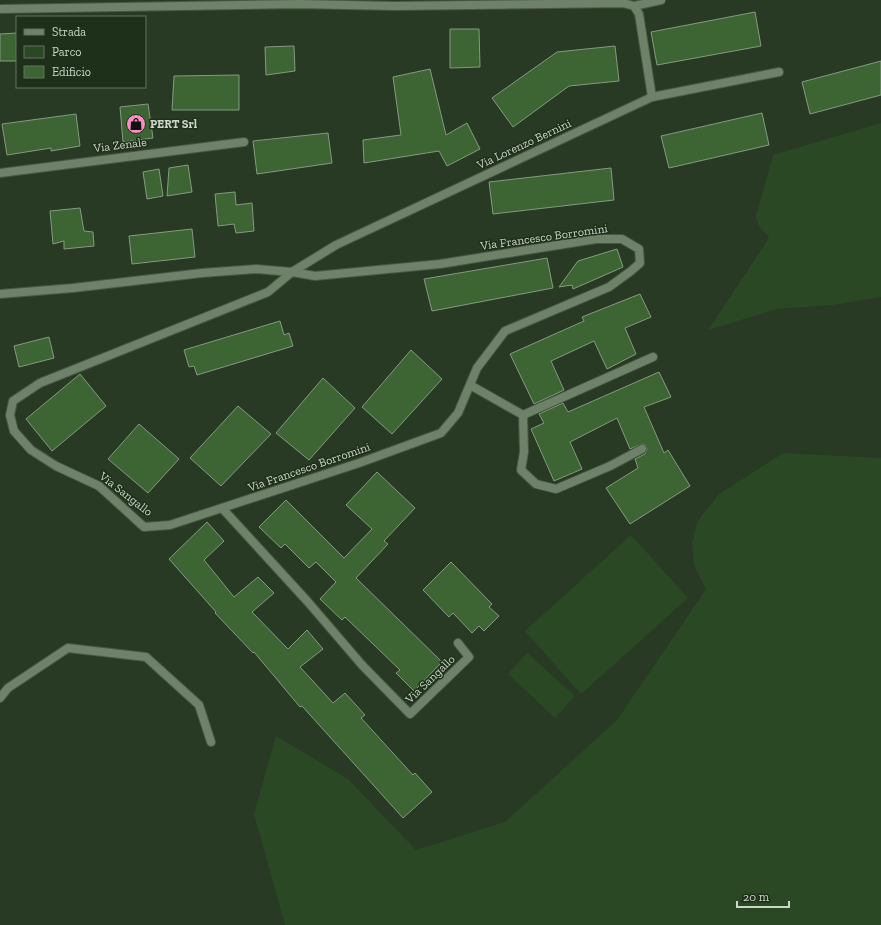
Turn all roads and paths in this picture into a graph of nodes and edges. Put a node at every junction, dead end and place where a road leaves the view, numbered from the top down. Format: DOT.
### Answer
graph roads {
  1 [pos="661,0"];
  2 [pos="298,2"];
  3 [pos="491,2"];
  4 [pos="124,3"];
  5 [pos="634,6"];
  6 [pos="0,9"];
  7 [pos="778,72"];
  8 [pos="652,97"];
  9 [pos="244,142"];
  10 [pos="0,173"];
  11 [pos="292,272"];
  12 [pos="0,294"];
  13 [pos="653,357"];
  14 [pos="470,386"];
  15 [pos="523,415"];
  16 [pos="642,449"];
  17 [pos="222,508"];
  18 [pos="458,643"];
  19 [pos="0,698"];
  20 [pos="211,742"];
  1 -- 5 [label="street"];
  2 -- 3 [label="street"];
  2 -- 4 [label="street"];
  3 -- 5 [label="street"];
  4 -- 6 [label="street"];
  5 -- 8 [label="street"];
  7 -- 8 [label="street, Via Lorenzo Bernini"];
  8 -- 11 [label="street, Via Lorenzo Bernini"];
  9 -- 10 [label="street, Via Zenale"];
  11 -- 12 [label="street"];
  11 -- 14 [label="street, Via Francesco Borromini"];
  11 -- 17 [label="street, Via Sangallo"];
  13 -- 15 [label="street"];
  14 -- 15 [label="street"];
  14 -- 17 [label="street, Via Francesco Borromini"];
  15 -- 16 [label="street"];
  17 -- 18 [label="street, Via Sangallo"];
  19 -- 20 [label="street"];
}
